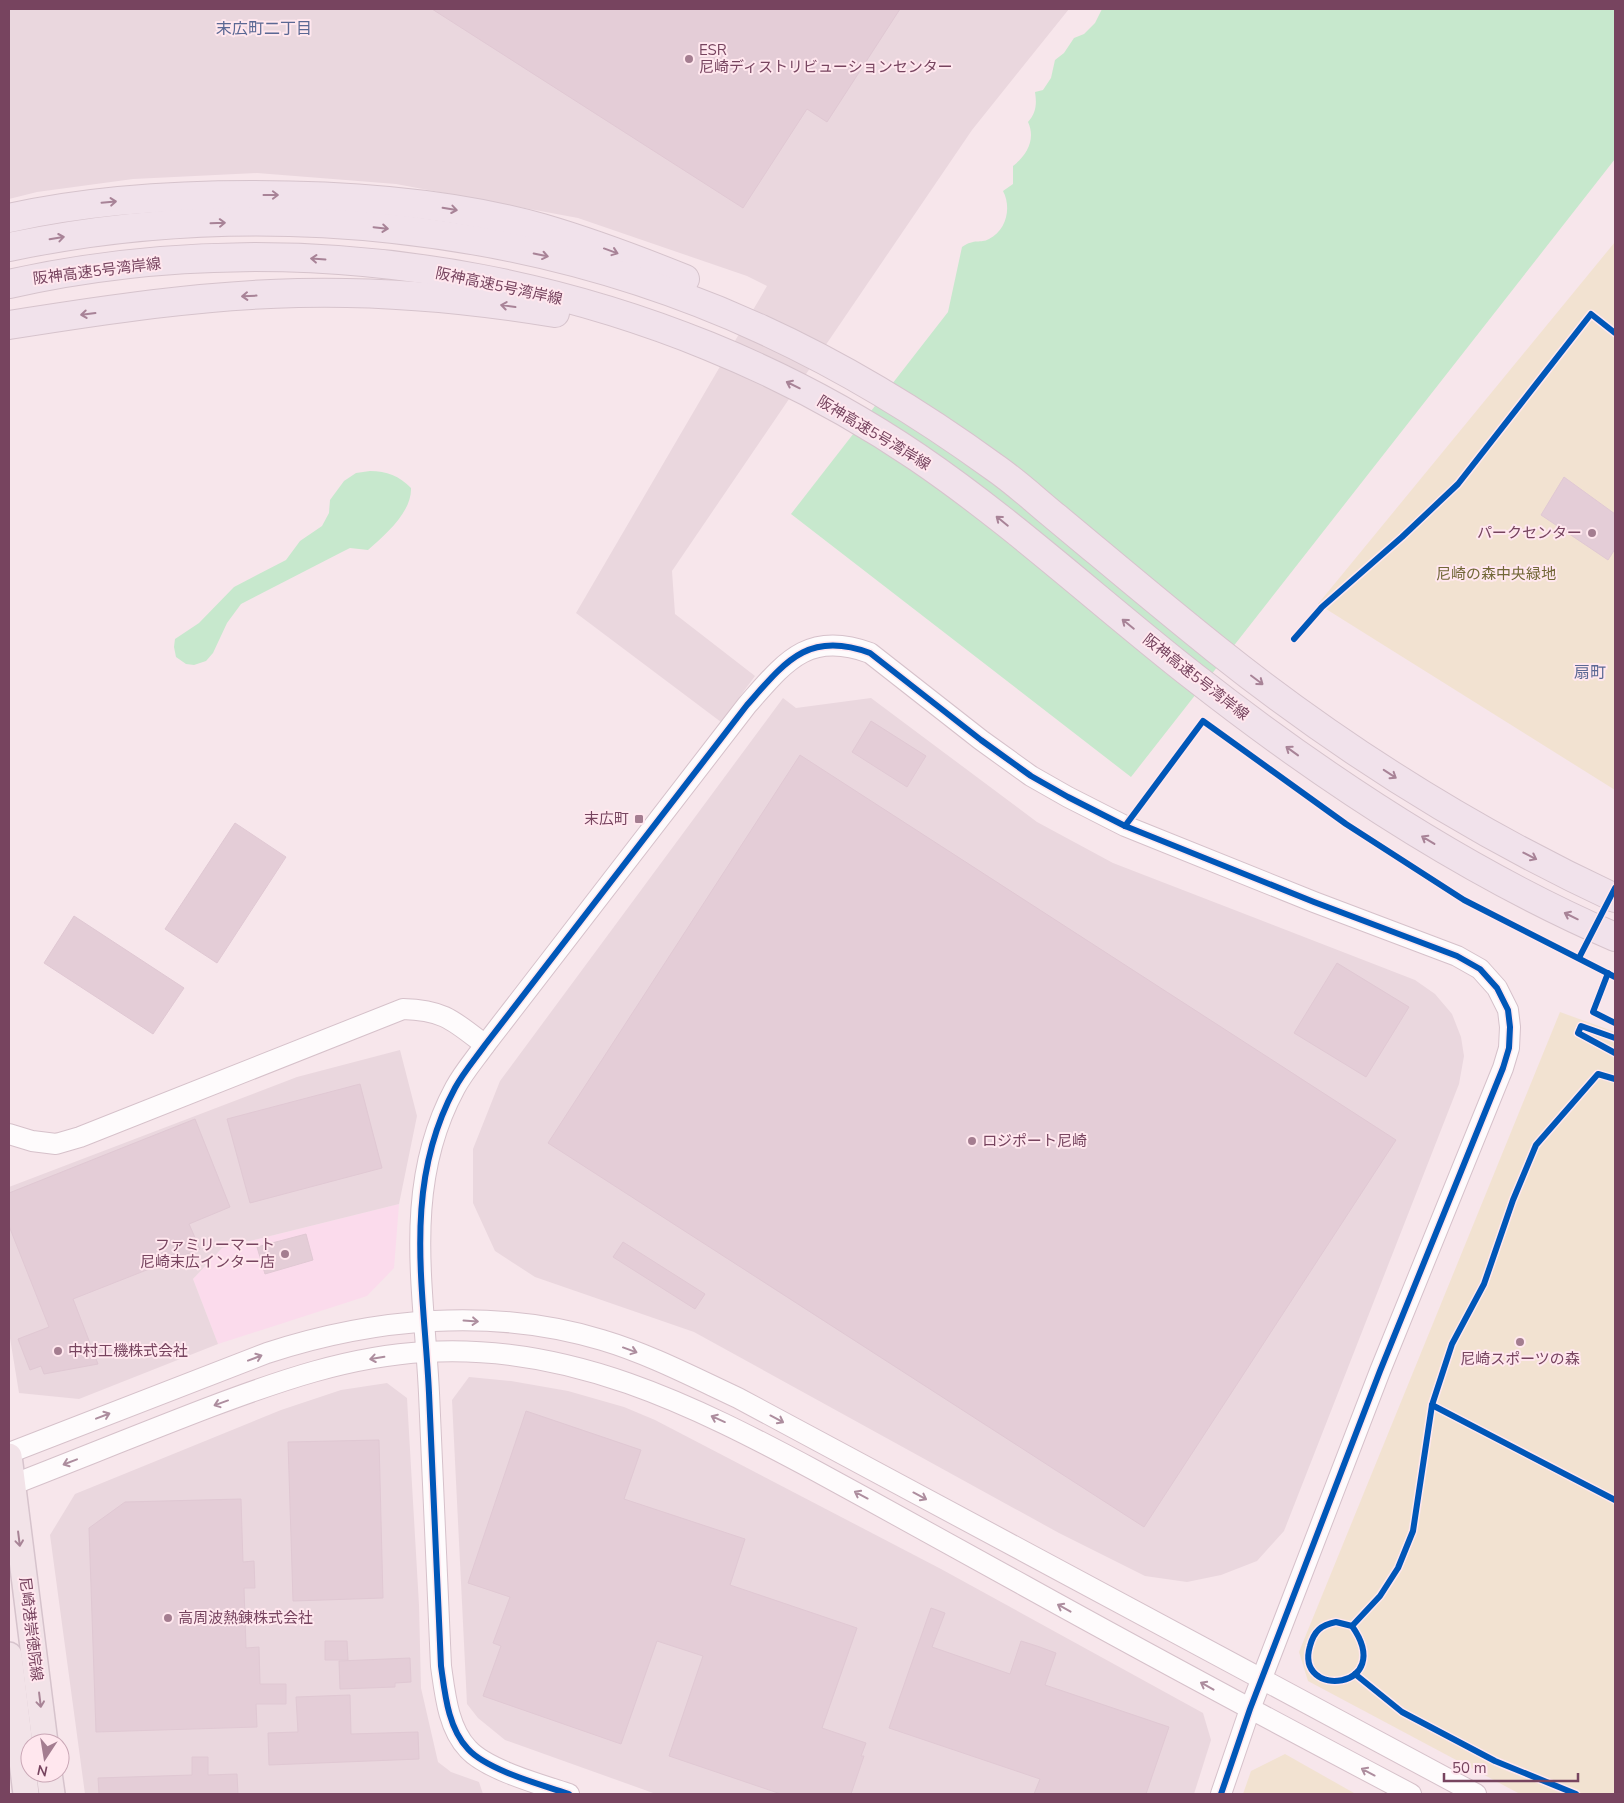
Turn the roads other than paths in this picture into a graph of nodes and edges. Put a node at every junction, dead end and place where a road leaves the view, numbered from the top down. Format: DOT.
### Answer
graph roads {
  1 [pos="9,218"];
  2 [pos="9,247"];
  3 [pos="9,284"];
  4 [pos="9,325"];
  5 [pos="742,360"];
  6 [pos="996,468"];
  7 [pos="1615,898"];
  8 [pos="1615,937"];
  9 [pos="485,1045"];
  10 [pos="9,1134"];
  11 [pos="422,1321"];
  12 [pos="425,1352"];
  13 [pos="9,1454"];
  14 [pos="11,1485"];
  15 [pos="9,1655"];
  16 [pos="1262,1680"];
  17 [pos="1250,1709"];
  18 [pos="44,1733"];
  19 [pos="537,1789"];
  20 [pos="26,1794"];
  21 [pos="569,1794"];
  22 [pos="1221,1794"];
  23 [pos="1412,1794"];
  24 [pos="1476,1794"];
  1 -- 6 [label="highway, one-way"];
  2 -- 6 [label="highway, one-way"];
  5 -- 3 [label="highway, 阪神高速5号湾岸線, one-way"];
  5 -- 4 [label="highway, one-way"];
  8 -- 5 [label="highway, 阪神高速5号湾岸線, one-way"];
  6 -- 7 [label="highway, one-way"];
  9 -- 10 [label="street"];
  9 -- 11 [label="street"];
  9 -- 16 [label="street"];
  11 -- 12 [label="street"];
  13 -- 11 [label="street, one-way"];
  11 -- 16 [label="street, one-way"];
  12 -- 14 [label="street, one-way"];
  17 -- 12 [label="street, one-way"];
  12 -- 19 [label="street"];
  13 -- 14 [label="main road, 尼崎港崇徳院線"];
  14 -- 18 [label="main road, 尼崎港崇徳院線, one-way"];
  15 -- 20 [label="main road, 尼崎港崇徳院線"];
  16 -- 17 [label="street"];
  16 -- 24 [label="street"];
  17 -- 22 [label="street"];
  23 -- 17 [label="street, one-way"];
  19 -- 21 [label="street"];
}
